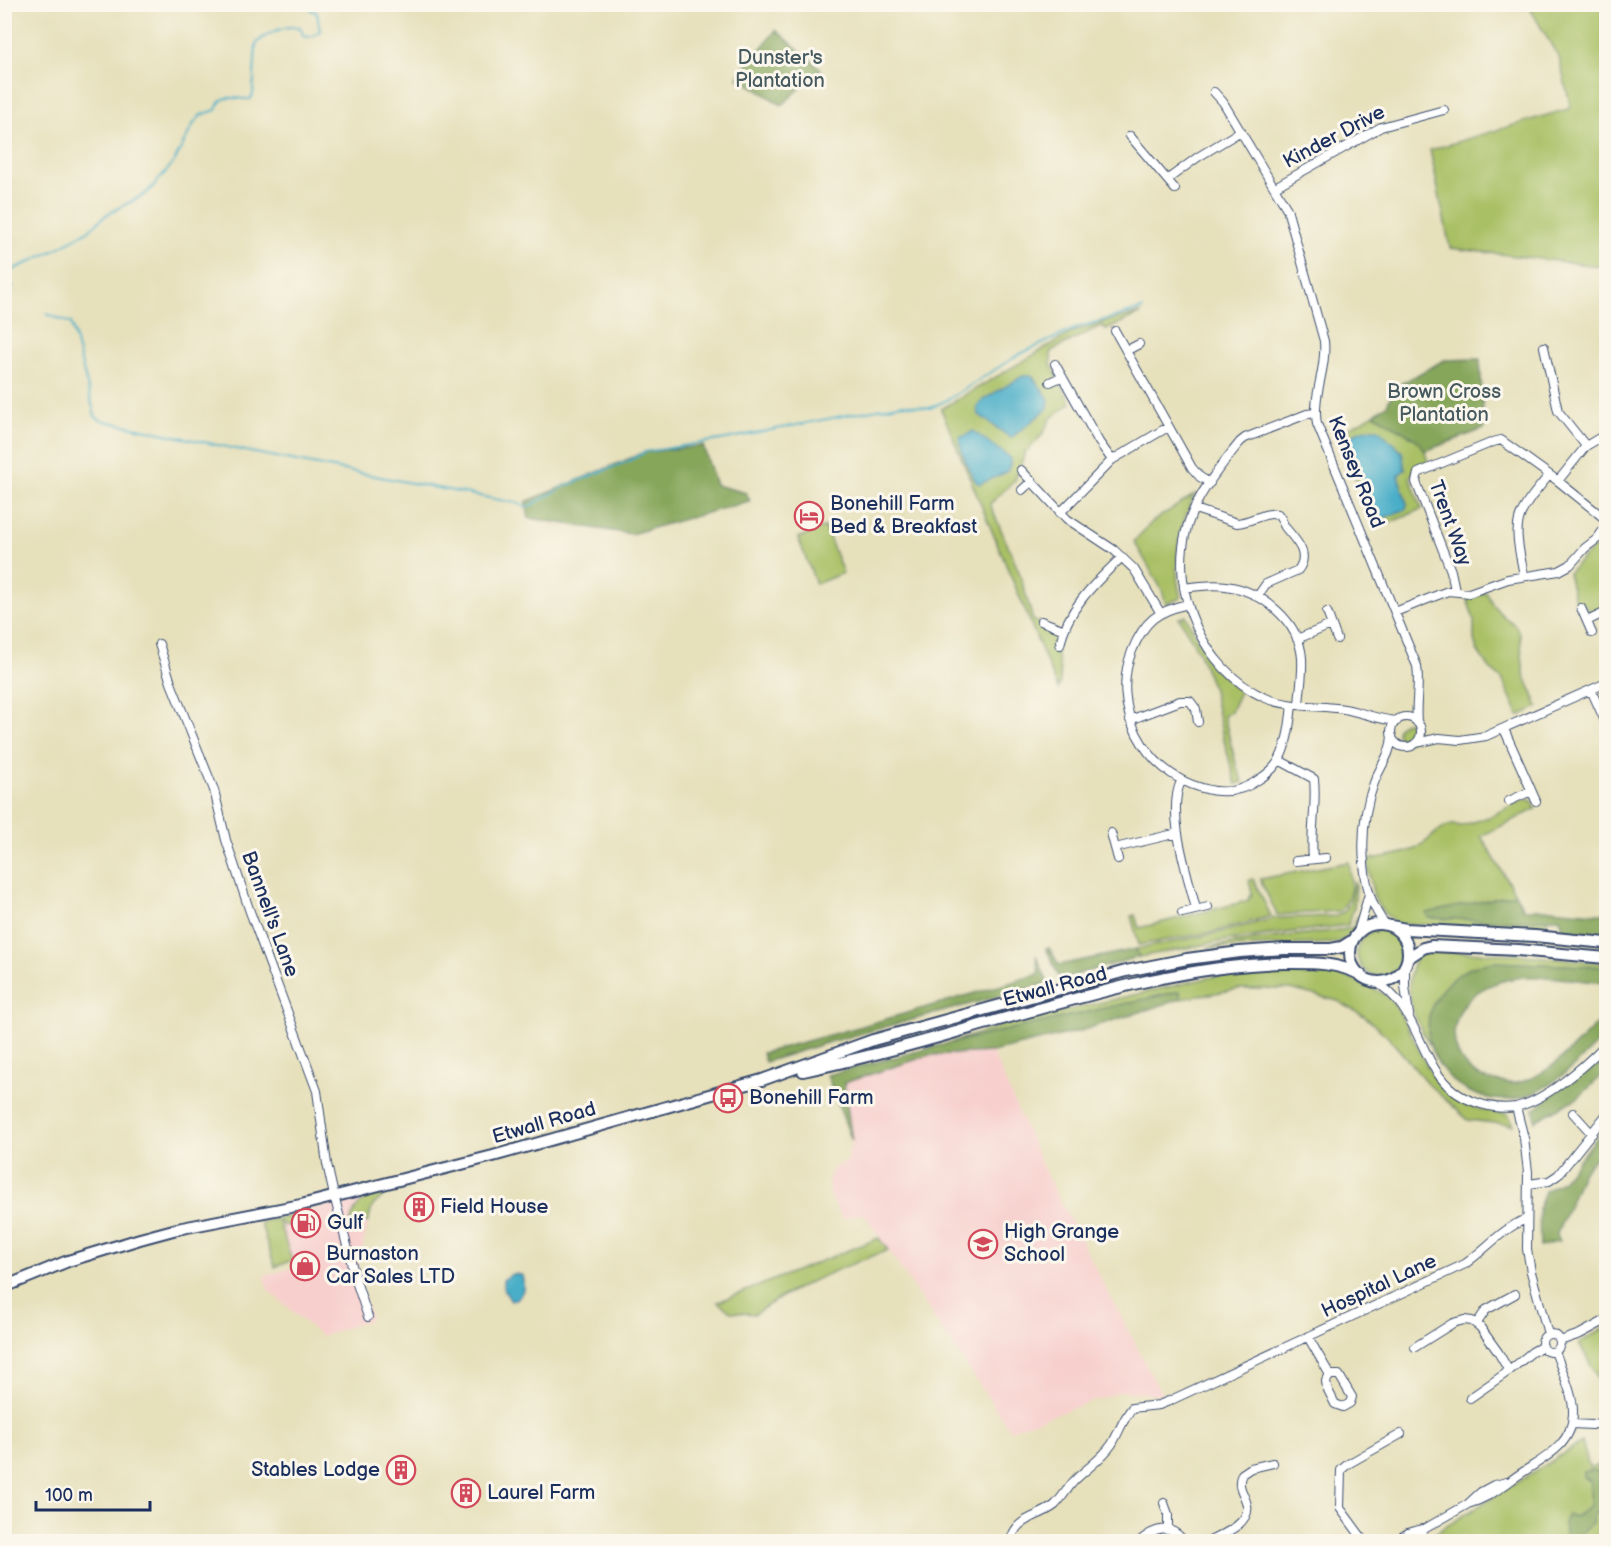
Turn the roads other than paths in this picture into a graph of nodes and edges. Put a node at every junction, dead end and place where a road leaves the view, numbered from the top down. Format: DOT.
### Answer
graph roads {
  1 [pos="1214,92"];
  2 [pos="1444,110"];
  3 [pos="1241,131"];
  4 [pos="1130,136"];
  5 [pos="1168,179"];
  6 [pos="1275,187"];
  7 [pos="1175,189"];
  8 [pos="1114,331"];
  9 [pos="1139,344"];
  10 [pos="1544,347"];
  11 [pos="1126,351"];
  12 [pos="1055,364"];
  13 [pos="1061,377"];
  14 [pos="1050,382"];
  15 [pos="1315,413"];
  16 [pos="1167,427"];
  17 [pos="1606,434"];
  18 [pos="1586,446"];
  19 [pos="1112,460"];
  20 [pos="1021,470"];
  21 [pos="1549,475"];
  22 [pos="1032,481"];
  23 [pos="1558,481"];
  24 [pos="1210,483"];
  25 [pos="1022,490"];
  26 [pos="1195,509"];
  27 [pos="1060,513"];
  28 [pos="1122,557"];
  29 [pos="1524,576"];
  30 [pos="1184,588"];
  31 [pos="1455,591"];
  32 [pos="1257,597"];
  33 [pos="1188,604"];
  34 [pos="1581,608"];
  35 [pos="1160,612"];
  36 [pos="1327,612"];
  37 [pos="1395,612"];
  38 [pos="1606,612"];
  39 [pos="1041,621"];
  40 [pos="1587,621"];
  41 [pos="1331,625"];
  42 [pos="1062,629"];
  43 [pos="1592,633"];
  44 [pos="1297,639"];
  45 [pos="1336,639"];
  46 [pos="159,644"];
  47 [pos="1060,645"];
  48 [pos="1606,683"];
  49 [pos="1591,690"];
  50 [pos="1416,702"];
  51 [pos="1296,705"];
  52 [pos="1377,718"];
  53 [pos="1399,719"];
  54 [pos="1130,720"];
  55 [pos="1198,722"];
  56 [pos="1606,723"];
  57 [pos="1419,725"];
  58 [pos="1504,729"];
  59 [pos="1392,734"];
  60 [pos="1439,738"];
  61 [pos="1412,745"];
  62 [pos="1388,758"];
  63 [pos="1279,760"];
  64 [pos="1181,781"];
  65 [pos="1532,791"];
  66 [pos="1509,801"];
  67 [pos="1536,801"];
  68 [pos="1111,833"];
  69 [pos="1178,833"];
  70 [pos="1115,848"];
  71 [pos="1326,858"];
  72 [pos="1118,859"];
  73 [pos="1313,859"];
  74 [pos="1296,861"];
  75 [pos="1369,894"];
  76 [pos="1208,907"];
  77 [pos="1197,909"];
  78 [pos="1182,913"];
  79 [pos="1389,925"];
  80 [pos="1355,937"];
  81 [pos="1606,943"];
  82 [pos="1606,958"];
  83 [pos="1406,962"];
  84 [pos="1361,975"];
  85 [pos="1374,981"];
  86 [pos="1409,1017"];
  87 [pos="1606,1044"];
  88 [pos="762,1080"];
  89 [pos="1516,1107"];
  90 [pos="1573,1113"];
  91 [pos="1606,1115"];
  92 [pos="1592,1134"];
  93 [pos="1529,1184"];
  94 [pos="334,1198"];
  95 [pos="1526,1219"];
  96 [pos="4,1287"];
  97 [pos="1515,1294"];
  98 [pos="368,1317"];
  99 [pos="1606,1320"];
  100 [pos="1477,1323"];
  101 [pos="1548,1334"];
  102 [pos="1308,1337"];
  103 [pos="1560,1341"];
  104 [pos="1543,1346"];
  105 [pos="1416,1347"];
  106 [pos="1555,1351"];
  107 [pos="1509,1371"];
  108 [pos="1330,1376"];
  109 [pos="1470,1398"];
  110 [pos="1598,1423"];
  111 [pos="1572,1424"];
  112 [pos="1401,1434"];
  113 [pos="1273,1462"];
  114 [pos="1164,1503"];
  115 [pos="1426,1528"];
  116 [pos="1168,1529"];
  117 [pos="1011,1542"];
  118 [pos="1139,1542"];
  119 [pos="1184,1542"];
  120 [pos="1208,1542"];
  121 [pos="1365,1542"];
  122 [pos="1394,1542"];
  123 [pos="1407,1542"];
  1 -- 3 [label="street, Kensey Road"];
  2 -- 6 [label="street, Kinder Drive"];
  3 -- 5 [label="street"];
  3 -- 6 [label="street, Kensey Road"];
  4 -- 5 [label="street"];
  5 -- 7 [label="street"];
  6 -- 15 [label="street, Kensey Road"];
  8 -- 11 [label="street"];
  9 -- 11 [label="street"];
  10 -- 18 [label="street"];
  11 -- 16 [label="street"];
  12 -- 13 [label="street"];
  13 -- 14 [label="street"];
  13 -- 19 [label="street"];
  15 -- 24 [label="street"];
  15 -- 37 [label="street, Kensey Road"];
  16 -- 19 [label="street"];
  16 -- 24 [label="street"];
  17 -- 18 [label="street"];
  18 -- 23 [label="street"];
  19 -- 27 [label="street"];
  20 -- 22 [label="street"];
  21 -- 23 [label="street, Trent Way"];
  21 -- 29 [label="street"];
  21 -- 31 [label="street, Trent Way"];
  22 -- 25 [label="street"];
  22 -- 27 [label="street"];
  23 -- 29 [label="street, Trent Way"];
  24 -- 26 [label="street"];
  26 -- 30 [label="street"];
  26 -- 32 [label="street"];
  27 -- 28 [label="street"];
  28 -- 35 [label="street"];
  28 -- 42 [label="street"];
  29 -- 31 [label="street, Trent Way"];
  30 -- 32 [label="street"];
  30 -- 33 [label="street"];
  31 -- 37 [label="street, Trent Way"];
  32 -- 44 [label="street"];
  33 -- 35 [label="street"];
  33 -- 51 [label="street"];
  34 -- 40 [label="street"];
  35 -- 54 [label="street"];
  36 -- 41 [label="street"];
  37 -- 50 [label="street, Kensey Road"];
  38 -- 40 [label="street"];
  39 -- 42 [label="street"];
  40 -- 43 [label="street"];
  41 -- 44 [label="street"];
  41 -- 45 [label="street"];
  42 -- 47 [label="street"];
  44 -- 51 [label="street"];
  46 -- 94 [label="street, Bannell's Lane"];
  48 -- 49 [label="street"];
  49 -- 56 [label="street"];
  49 -- 58 [label="street"];
  50 -- 53 [label="street"];
  50 -- 57 [label="street, Kensey Road"];
  51 -- 52 [label="street"];
  51 -- 63 [label="street"];
  52 -- 53 [label="street"];
  52 -- 59 [label="street"];
  53 -- 57 [label="street"];
  53 -- 59 [label="street"];
  54 -- 55 [label="street"];
  54 -- 64 [label="street"];
  57 -- 60 [label="street"];
  57 -- 61 [label="street"];
  58 -- 60 [label="street"];
  58 -- 65 [label="street"];
  59 -- 61 [label="street"];
  59 -- 62 [label="street"];
  60 -- 61 [label="street"];
  61 -- 62 [label="street"];
  62 -- 75 [label="street"];
  63 -- 64 [label="street"];
  63 -- 73 [label="street"];
  64 -- 69 [label="street"];
  65 -- 66 [label="street"];
  65 -- 67 [label="street"];
  68 -- 70 [label="street"];
  69 -- 70 [label="street"];
  69 -- 77 [label="street"];
  70 -- 72 [label="street"];
  71 -- 73 [label="street"];
  73 -- 74 [label="street"];
  75 -- 79 [label="street"];
  75 -- 80 [label="street"];
  76 -- 77 [label="street"];
  77 -- 78 [label="street"];
  79 -- 80 [label="highway"];
  79 -- 81 [label="highway"];
  79 -- 83 [label="highway"];
  80 -- 84 [label="highway"];
  80 -- 88 [label="highway, Etwall Road"];
  82 -- 83 [label="highway"];
  83 -- 85 [label="highway"];
  83 -- 86 [label="street"];
  84 -- 85 [label="highway"];
  84 -- 88 [label="highway, Etwall Road"];
  85 -- 86 [label="street"];
  86 -- 89 [label="street"];
  87 -- 89 [label="street"];
  88 -- 94 [label="highway, Etwall Road"];
  89 -- 93 [label="street"];
  90 -- 92 [label="street"];
  91 -- 92 [label="street"];
  92 -- 93 [label="street"];
  93 -- 95 [label="street"];
  94 -- 96 [label="highway, Etwall Road"];
  94 -- 98 [label="street, Bannell's Lane"];
  95 -- 101 [label="street"];
  95 -- 102 [label="street, Hospital Lane"];
  97 -- 100 [label="street"];
  99 -- 103 [label="street"];
  100 -- 105 [label="street"];
  100 -- 107 [label="street"];
  101 -- 103 [label="street"];
  101 -- 104 [label="street"];
  102 -- 108 [label="street"];
  102 -- 117 [label="street, Hospital Lane"];
  103 -- 106 [label="street"];
  104 -- 106 [label="street"];
  104 -- 107 [label="street"];
  106 -- 111 [label="street"];
  107 -- 109 [label="street"];
  110 -- 111 [label="street"];
  111 -- 115 [label="street"];
  112 -- 121 [label="street"];
  113 -- 120 [label="street"];
  114 -- 116 [label="street"];
  115 -- 122 [label="street"];
  115 -- 123 [label="street"];
  116 -- 118 [label="street"];
  116 -- 119 [label="street"];
}
